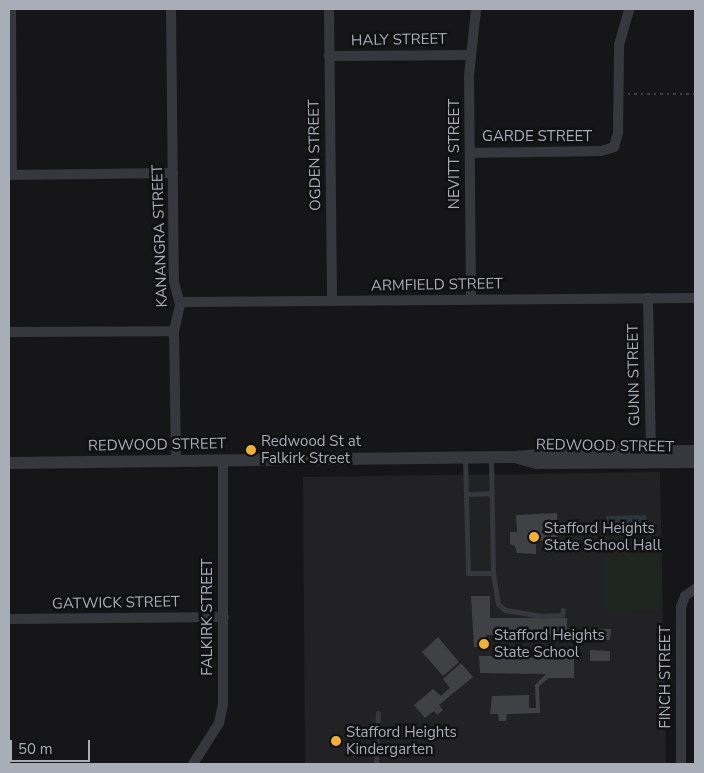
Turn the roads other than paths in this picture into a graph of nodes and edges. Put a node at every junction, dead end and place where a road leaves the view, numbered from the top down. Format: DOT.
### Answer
graph roads {
  1 [pos="10,9"];
  2 [pos="171,9"];
  3 [pos="329,9"];
  4 [pos="476,9"];
  5 [pos="629,9"];
  6 [pos="470,54"];
  7 [pos="329,56"];
  8 [pos="470,153"];
  9 [pos="172,173"];
  10 [pos="11,174"];
  11 [pos="648,298"];
  12 [pos="695,298"];
  13 [pos="471,299"];
  14 [pos="332,301"];
  15 [pos="180,302"];
  16 [pos="174,330"];
  17 [pos="9,332"];
  18 [pos="651,451"];
  19 [pos="695,451"];
  20 [pos="491,457"];
  21 [pos="516,457"];
  22 [pos="465,458"];
  23 [pos="176,461"];
  24 [pos="223,461"];
  25 [pos="695,462"];
  26 [pos="9,463"];
  27 [pos="491,493"];
  28 [pos="466,494"];
  29 [pos="493,572"];
  30 [pos="692,590"];
  31 [pos="563,610"];
  32 [pos="224,617"];
  33 [pos="9,619"];
  34 [pos="378,713"];
  35 [pos="193,764"];
  36 [pos="376,764"];
  37 [pos="682,764"];
  1 -- 10 [label="street"];
  2 -- 9 [label="street, KANANGRA STREET"];
  3 -- 7 [label="street, OGDEN STREET"];
  4 -- 6 [label="street, NEVITT STREET"];
  5 -- 8 [label="street, GARDE STREET"];
  6 -- 7 [label="street, HALY STREET"];
  6 -- 8 [label="street, NEVITT STREET"];
  7 -- 14 [label="street, OGDEN STREET"];
  8 -- 13 [label="street, NEVITT STREET"];
  9 -- 10 [label="street"];
  9 -- 15 [label="street, KANANGRA STREET"];
  11 -- 12 [label="street, ARMFIELD STREET"];
  11 -- 13 [label="street, ARMFIELD STREET"];
  11 -- 18 [label="street, GUNN STREET"];
  13 -- 14 [label="street, ARMFIELD STREET"];
  14 -- 15 [label="street, ARMFIELD STREET"];
  15 -- 16 [label="street, KANANGRA STREET"];
  16 -- 17 [label="street"];
  16 -- 23 [label="street, KANANGRA STREET"];
  18 -- 19 [label="street, REDWOOD STREET"];
  18 -- 21 [label="street, REDWOOD STREET"];
  20 -- 21 [label="street, REDWOOD STREET"];
  20 -- 22 [label="street, REDWOOD STREET"];
  20 -- 27 [label="lane"];
  21 -- 25 [label="street, REDWOOD STREET"];
  22 -- 24 [label="street, REDWOOD STREET"];
  22 -- 28 [label="lane"];
  23 -- 24 [label="street, REDWOOD STREET"];
  23 -- 26 [label="street, REDWOOD STREET"];
  24 -- 32 [label="street, FALKIRK STREET"];
  27 -- 28 [label="lane"];
  27 -- 29 [label="lane"];
  28 -- 29 [label="lane"];
  29 -- 31 [label="lane"];
  30 -- 37 [label="street, FINCH STREET"];
  32 -- 33 [label="street, GATWICK STREET"];
  32 -- 35 [label="street, FALKIRK STREET"];
  34 -- 36 [label="lane"];
}
